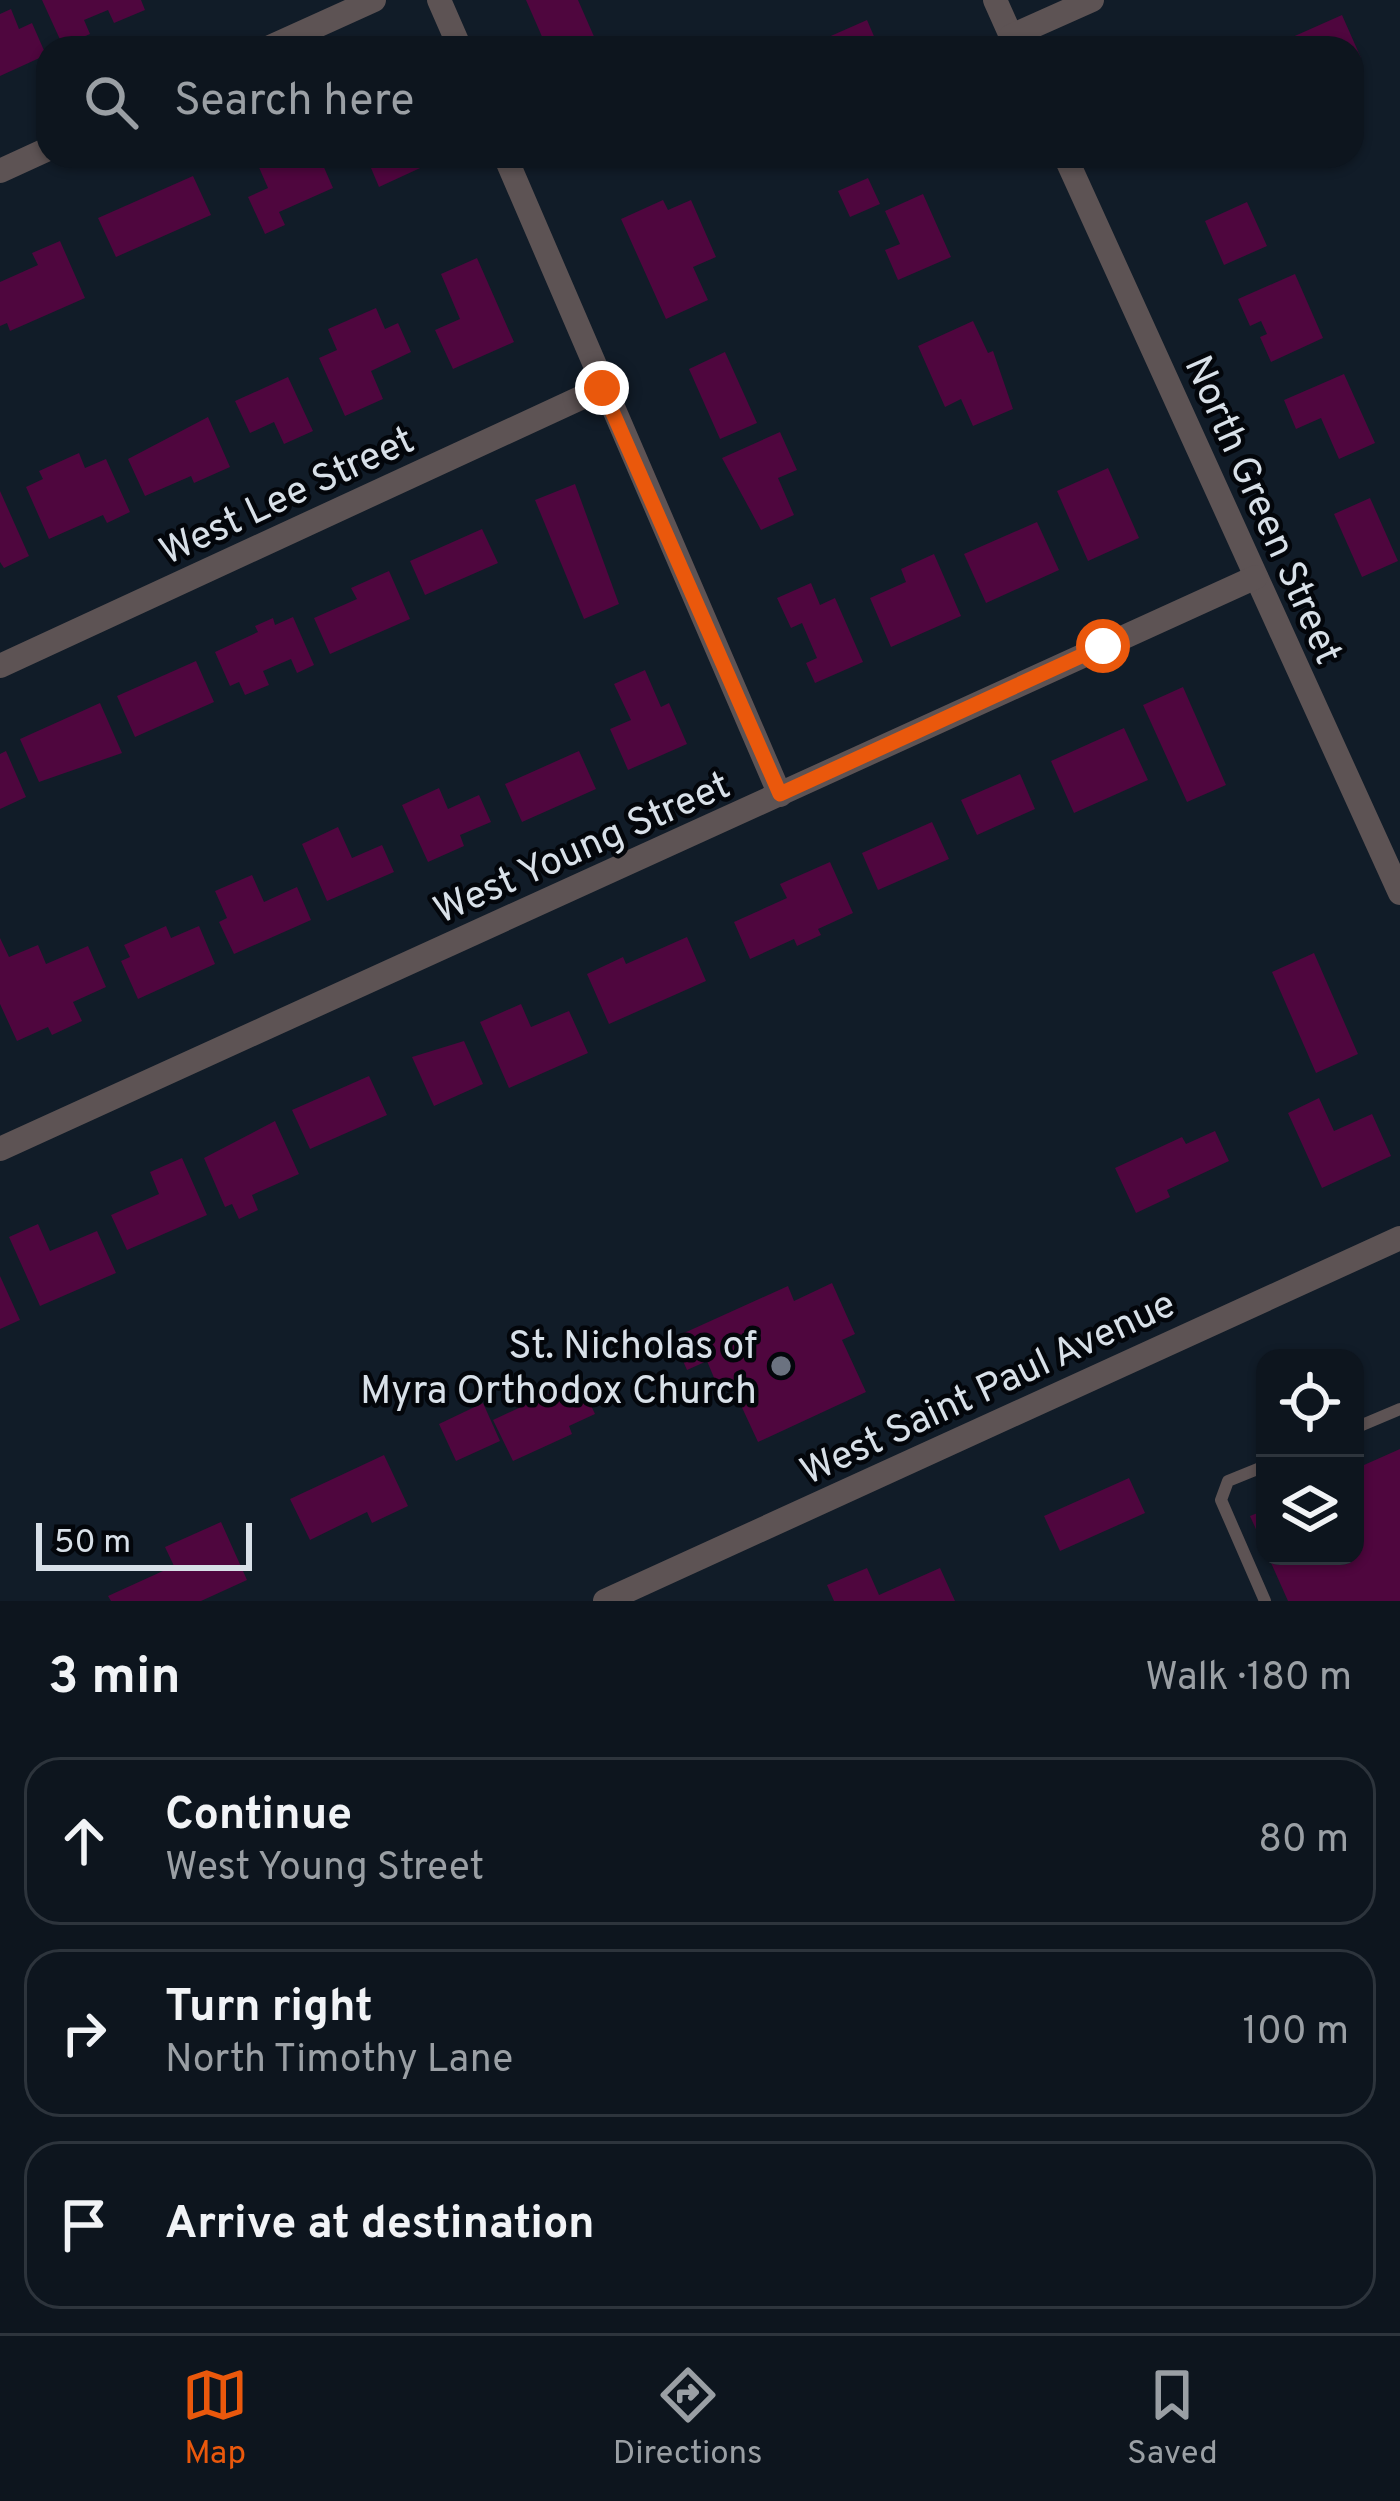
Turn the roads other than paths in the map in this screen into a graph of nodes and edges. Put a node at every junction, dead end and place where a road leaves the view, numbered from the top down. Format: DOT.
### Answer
graph roads {
  1 [pos="374,0"];
  2 [pos="440,0"];
  3 [pos="994,0"];
  4 [pos="1092,0"];
  5 [pos="294,36"];
  6 [pos="455,36"];
  7 [pos="1011,36"];
  8 [pos="1025,36"];
  9 [pos="36,154"];
  10 [pos="510,168"];
  11 [pos="1071,168"];
  12 [pos="0,171"];
  13 [pos="602,388"];
  14 [pos="1256,577"];
  15 [pos="0,666"];
  16 [pos="780,794"];
  17 [pos="1400,892"];
  18 [pos="0,1149"];
  19 [pos="1400,1238"];
  20 [pos="1400,1409"];
  21 [pos="1364,1424"];
  22 [pos="1256,1470"];
  23 [pos="605,1601"];
  24 [pos="1264,1601"];
  1 -- 5 [label="street"];
  2 -- 6 [label="street"];
  3 -- 7 [label="street"];
  4 -- 8 [label="street"];
  9 -- 12 [label="street"];
  10 -- 13 [label="street"];
  11 -- 14 [label="street, North Green Street"];
  13 -- 15 [label="street, West Lee Street"];
  13 -- 16 [label="street"];
  14 -- 16 [label="street, West Young Street"];
  14 -- 17 [label="street, North Green Street"];
  16 -- 18 [label="street, West Young Street"];
  19 -- 23 [label="street, West Saint Paul Avenue"];
  20 -- 21 [label="lane"];
  22 -- 24 [label="lane"];
}
